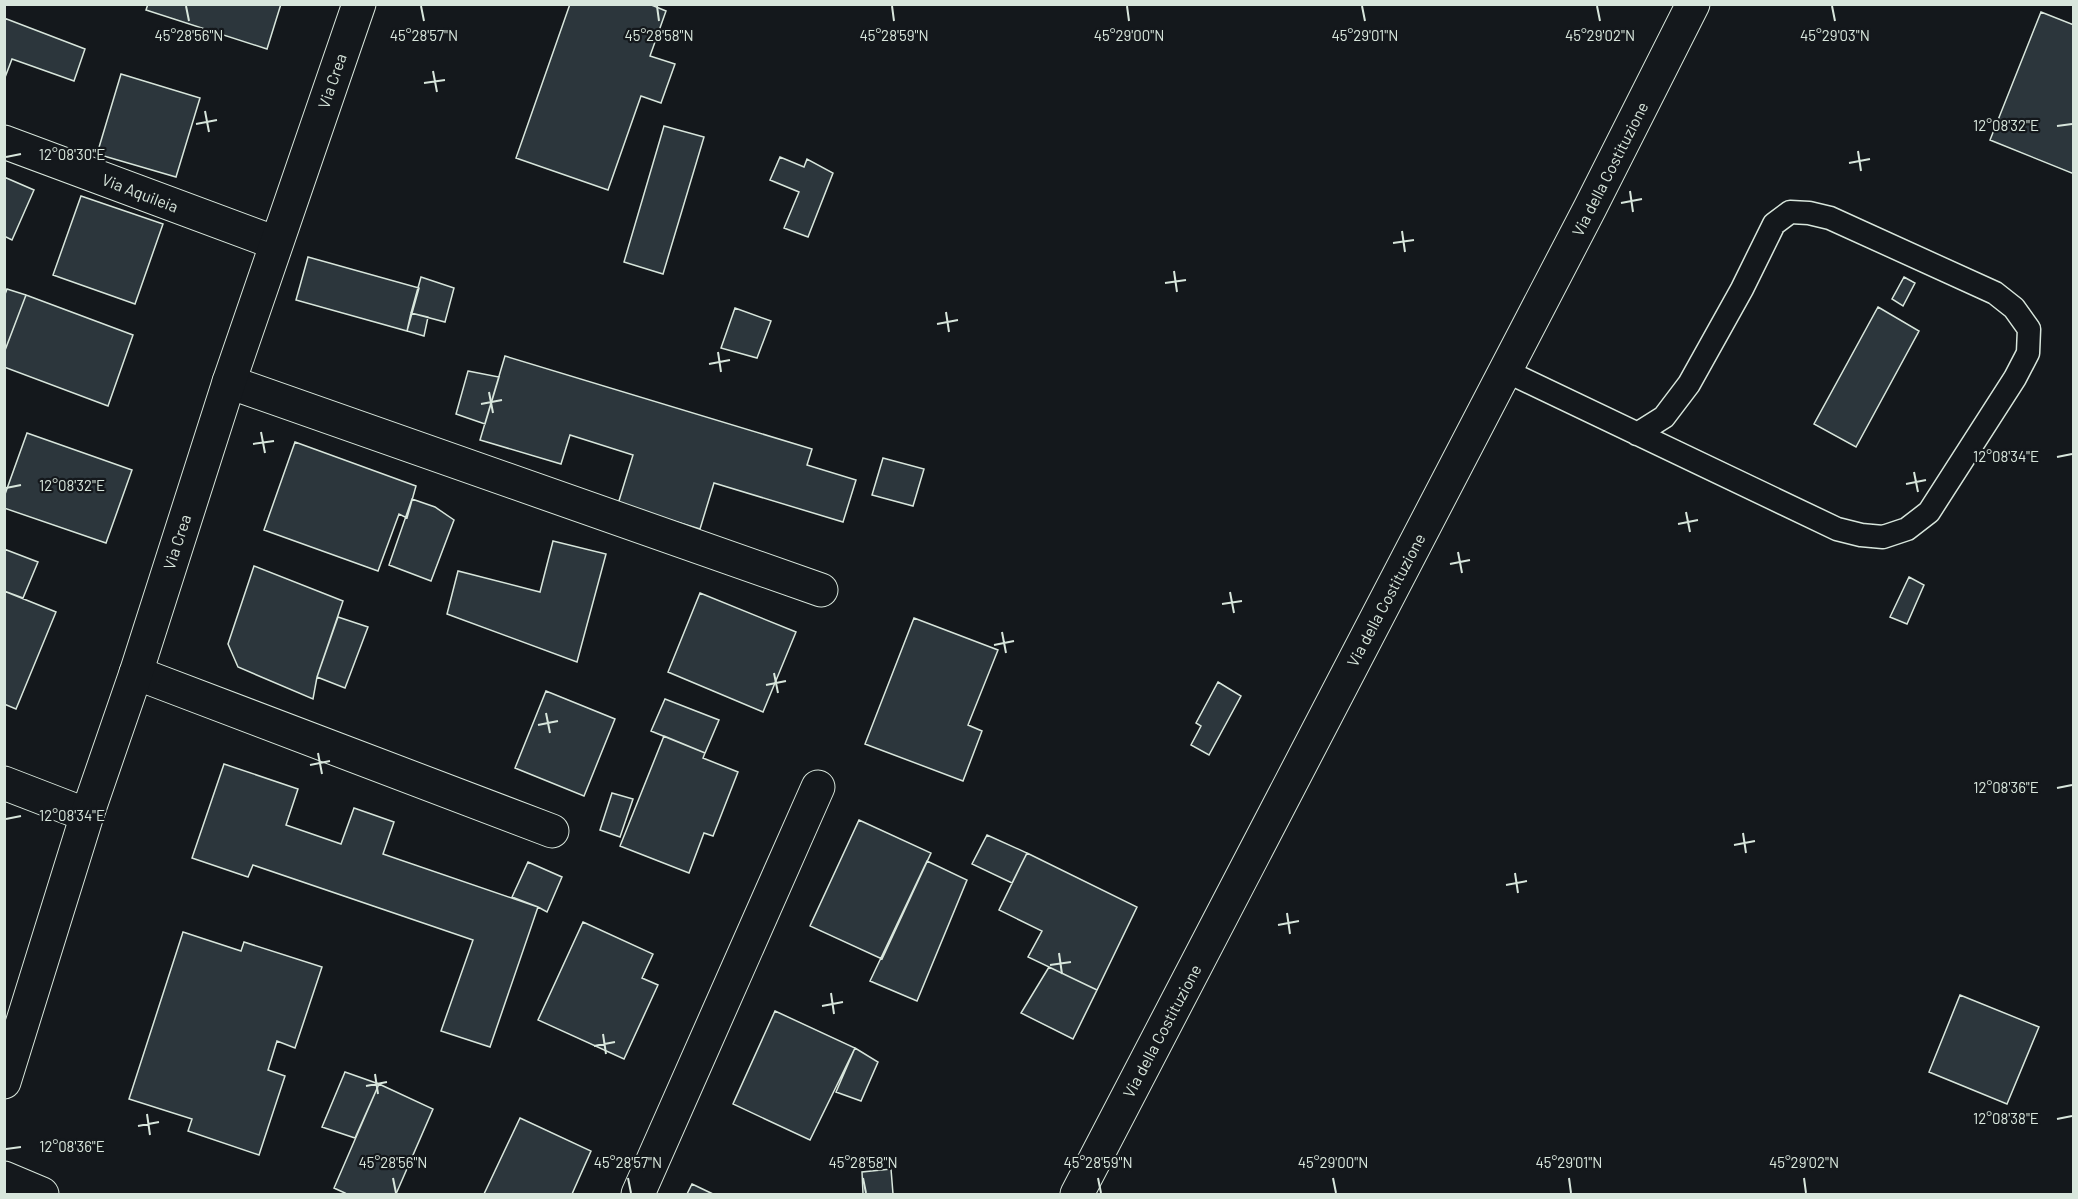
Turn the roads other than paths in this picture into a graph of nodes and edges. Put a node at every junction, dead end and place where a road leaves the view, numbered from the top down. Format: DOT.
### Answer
graph roads {
  1 [pos="359,4"];
  2 [pos="1694,4"];
  3 [pos="4,142"];
  4 [pos="276,243"];
  5 [pos="1506,371"];
  6 [pos="229,382"];
  7 [pos="1637,434"];
  8 [pos="821,590"];
  9 [pos="136,673"];
  10 [pos="4,783"];
  11 [pos="818,788"];
  12 [pos="87,815"];
  13 [pos="552,831"];
  14 [pos="4,1082"];
  15 [pos="4,1178"];
  16 [pos="42,1194"];
  17 [pos="638,1194"];
  18 [pos="1077,1194"];
  1 -- 4 [label="street, Via Crea"];
  2 -- 5 [label="street, Via della Costituzione"];
  3 -- 4 [label="street, Via Aquileia"];
  4 -- 6 [label="street, Via Crea"];
  5 -- 7 [label="lane"];
  5 -- 18 [label="street, Via della Costituzione"];
  6 -- 8 [label="street"];
  6 -- 9 [label="street, Via Crea"];
  7 -- 7 [label="lane"];
  9 -- 12 [label="street, Via Crea"];
  9 -- 13 [label="street"];
  10 -- 12 [label="street"];
  11 -- 17 [label="street"];
  12 -- 14 [label="street, Via Crea"];
  15 -- 16 [label="street"];
}
